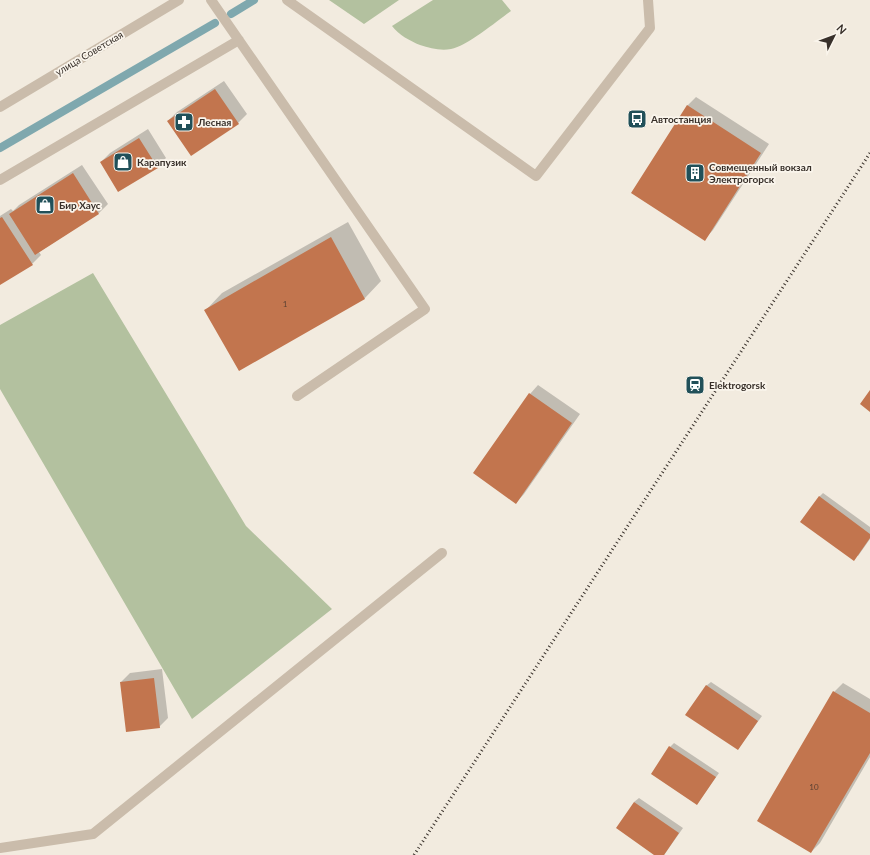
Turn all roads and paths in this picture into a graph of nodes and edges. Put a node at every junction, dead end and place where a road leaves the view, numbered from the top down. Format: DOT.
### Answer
graph roads {
  1 [pos="179,0"];
  2 [pos="211,0"];
  3 [pos="287,0"];
  4 [pos="648,0"];
  5 [pos="239,40"];
  6 [pos="0,106"];
  7 [pos="1,178"];
  8 [pos="297,396"];
  9 [pos="442,553"];
  10 [pos="0,848"];
  1 -- 6 [label="street, улица Советская"];
  2 -- 5 [label="street"];
  3 -- 4 [label="street"];
  5 -- 7 [label="street"];
  5 -- 8 [label="street"];
  9 -- 10 [label="street"];
}
